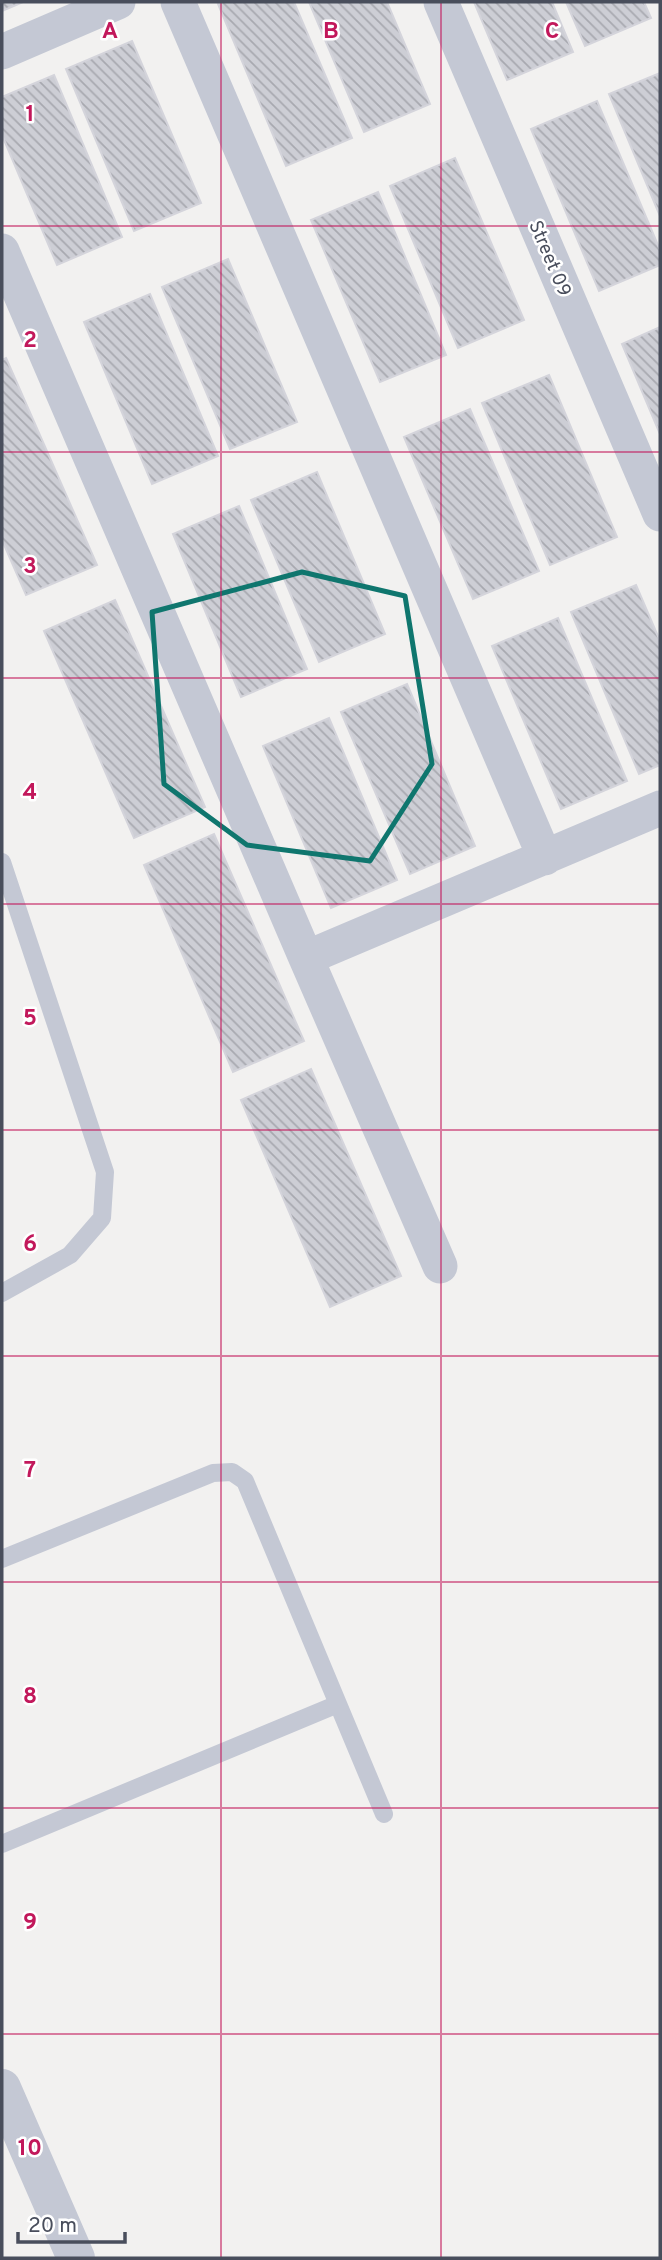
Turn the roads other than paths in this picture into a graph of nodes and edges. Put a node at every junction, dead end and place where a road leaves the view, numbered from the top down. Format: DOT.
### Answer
graph roads {
  1 [pos="118,2"];
  2 [pos="178,2"];
  3 [pos="441,2"];
  4 [pos="2,52"];
  5 [pos="2,251"];
  6 [pos="660,513"];
  7 [pos="660,808"];
  8 [pos="545,858"];
  9 [pos="2,862"];
  10 [pos="306,958"];
  11 [pos="440,1266"];
  12 [pos="2,1293"];
  13 [pos="2,1559"];
  14 [pos="338,1704"];
  15 [pos="384,1814"];
  16 [pos="2,1844"];
  17 [pos="2,2088"];
  18 [pos="76,2258"];
  1 -- 4 [label="street"];
  2 -- 8 [label="street"];
  3 -- 6 [label="street, Street 09"];
  5 -- 10 [label="street"];
  7 -- 8 [label="street"];
  8 -- 10 [label="street"];
  9 -- 12 [label="lane"];
  10 -- 11 [label="street"];
  13 -- 14 [label="lane"];
  14 -- 15 [label="lane"];
  14 -- 16 [label="lane"];
  17 -- 18 [label="street"];
}
